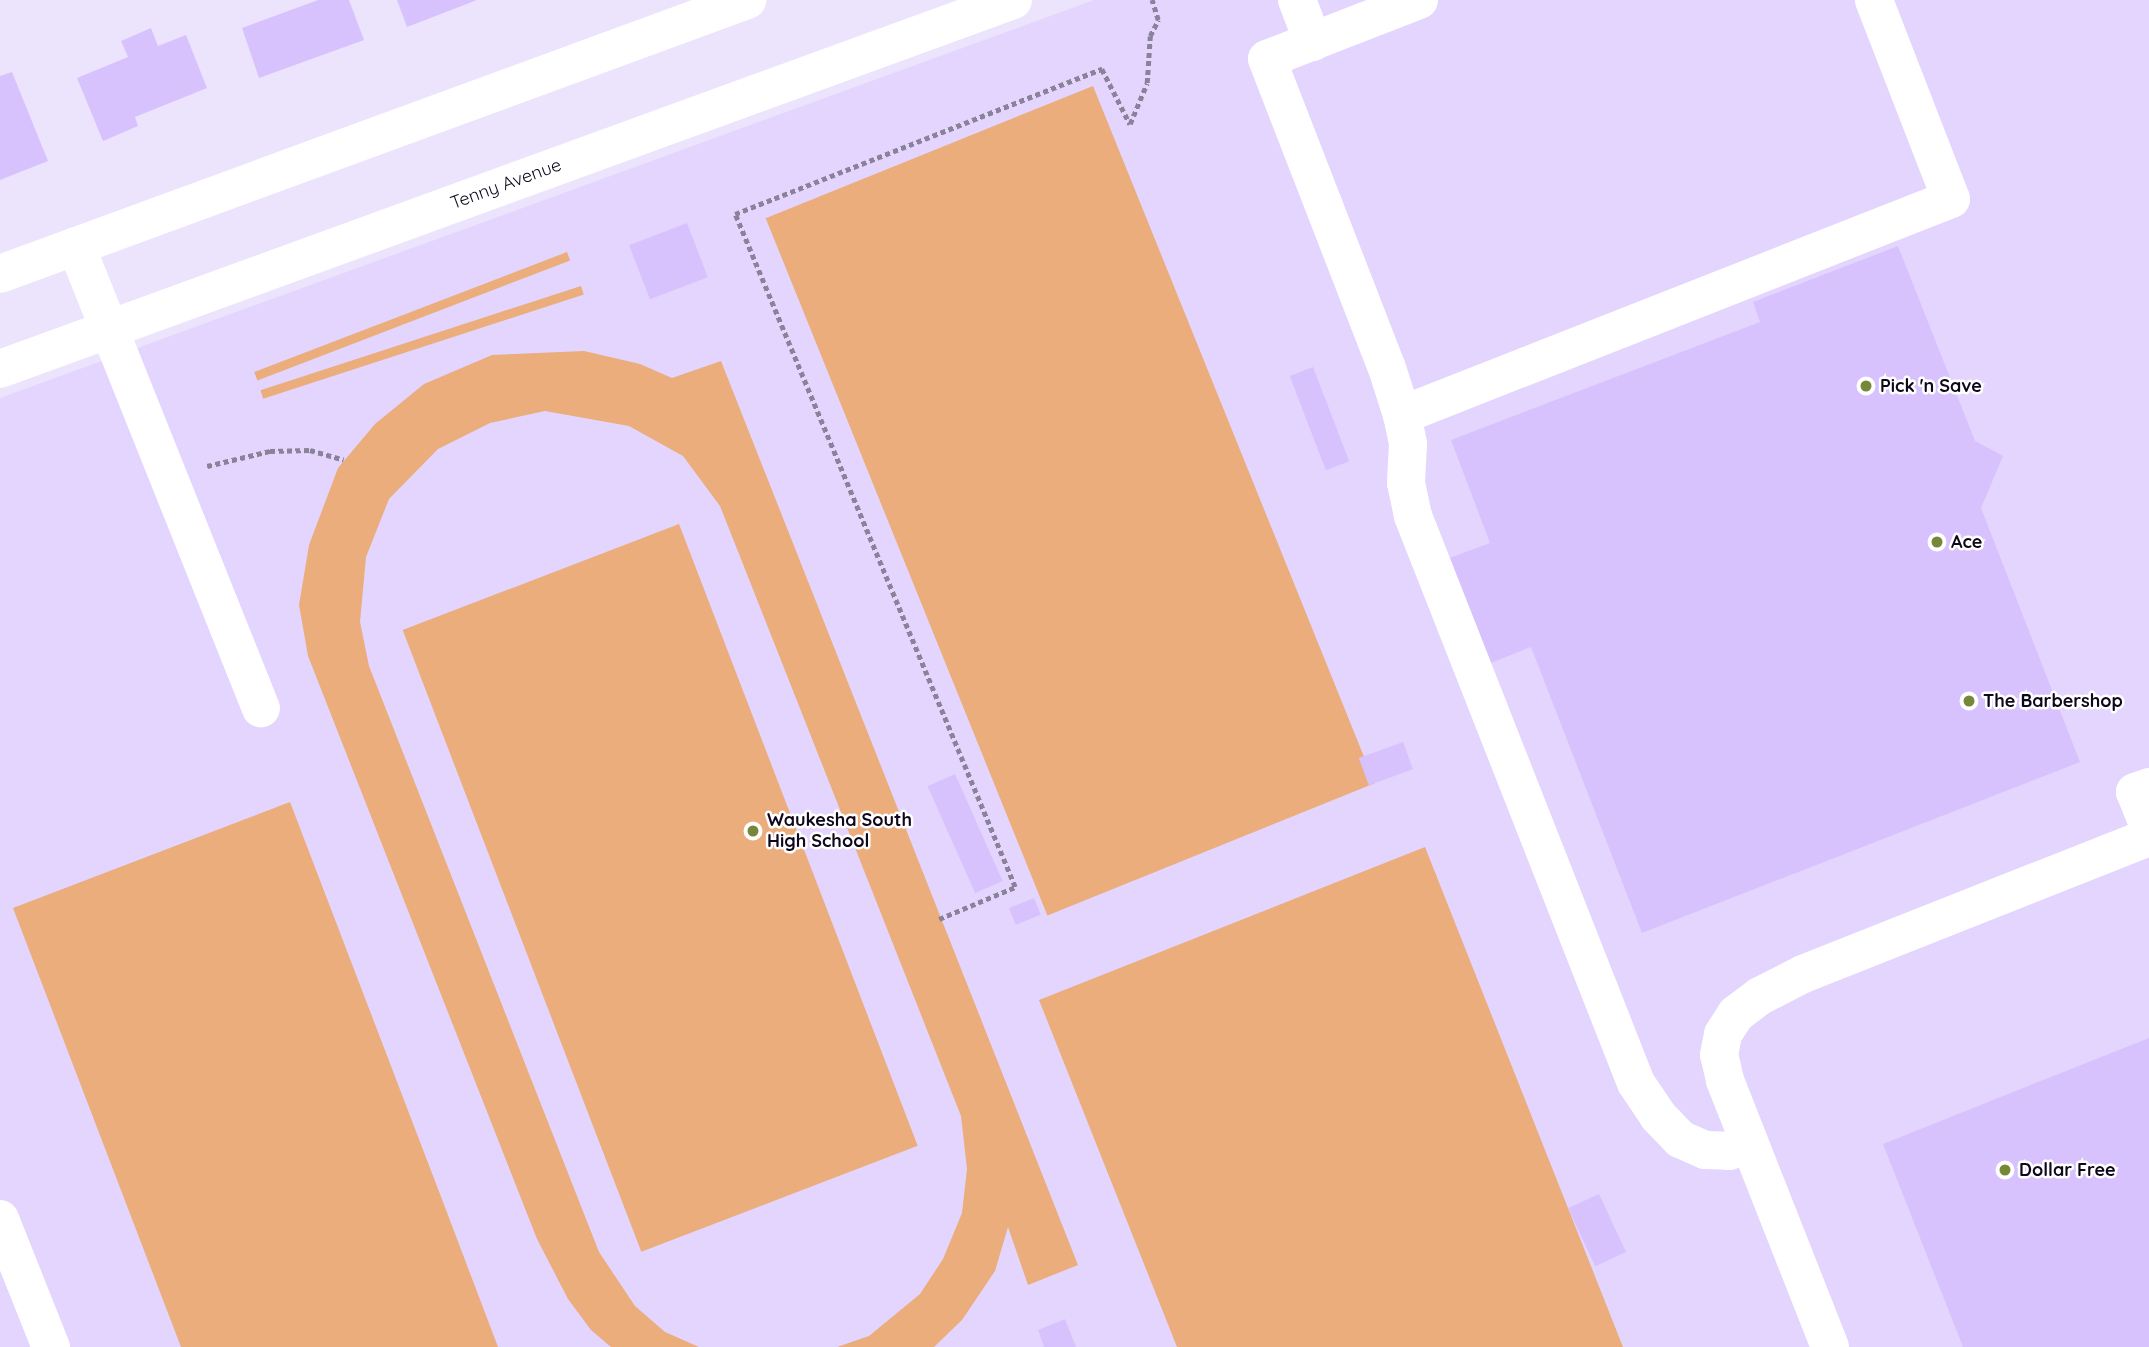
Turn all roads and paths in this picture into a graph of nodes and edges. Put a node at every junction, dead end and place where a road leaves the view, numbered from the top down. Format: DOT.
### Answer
graph roads {
  1 [pos="747,0"];
  2 [pos="1013,0"];
  3 [pos="1152,0"];
  4 [pos="1297,0"];
  5 [pos="1419,0"];
  6 [pos="1874,0"];
  7 [pos="1313,42"];
  8 [pos="76,246"];
  9 [pos="0,274"];
  10 [pos="110,329"];
  11 [pos="0,369"];
  12 [pos="1402,415"];
  13 [pos="344,460"];
  14 [pos="170,480"];
  15 [pos="261,708"];
  16 [pos="2149,787"];
  17 [pos="2149,826"];
  18 [pos="2149,837"];
  19 [pos="939,919"];
  20 [pos="1749,1144"];
  21 [pos="0,1219"];
  22 [pos="51,1347"];
  23 [pos="1830,1347"];
  1 -- 8 [label="street"];
  2 -- 10 [label="street, Tenny Avenue"];
  3 -- 19 [label="path"];
  4 -- 7 [label="street"];
  5 -- 7 [label="street"];
  6 -- 12 [label="street"];
  7 -- 12 [label="street"];
  8 -- 9 [label="street"];
  8 -- 10 [label="street"];
  10 -- 11 [label="street, Tenny Avenue"];
  10 -- 14 [label="street"];
  12 -- 20 [label="street"];
  13 -- 14 [label="path"];
  14 -- 15 [label="street"];
  16 -- 17 [label="street"];
  18 -- 20 [label="street"];
  20 -- 23 [label="street"];
  21 -- 22 [label="street"];
}
